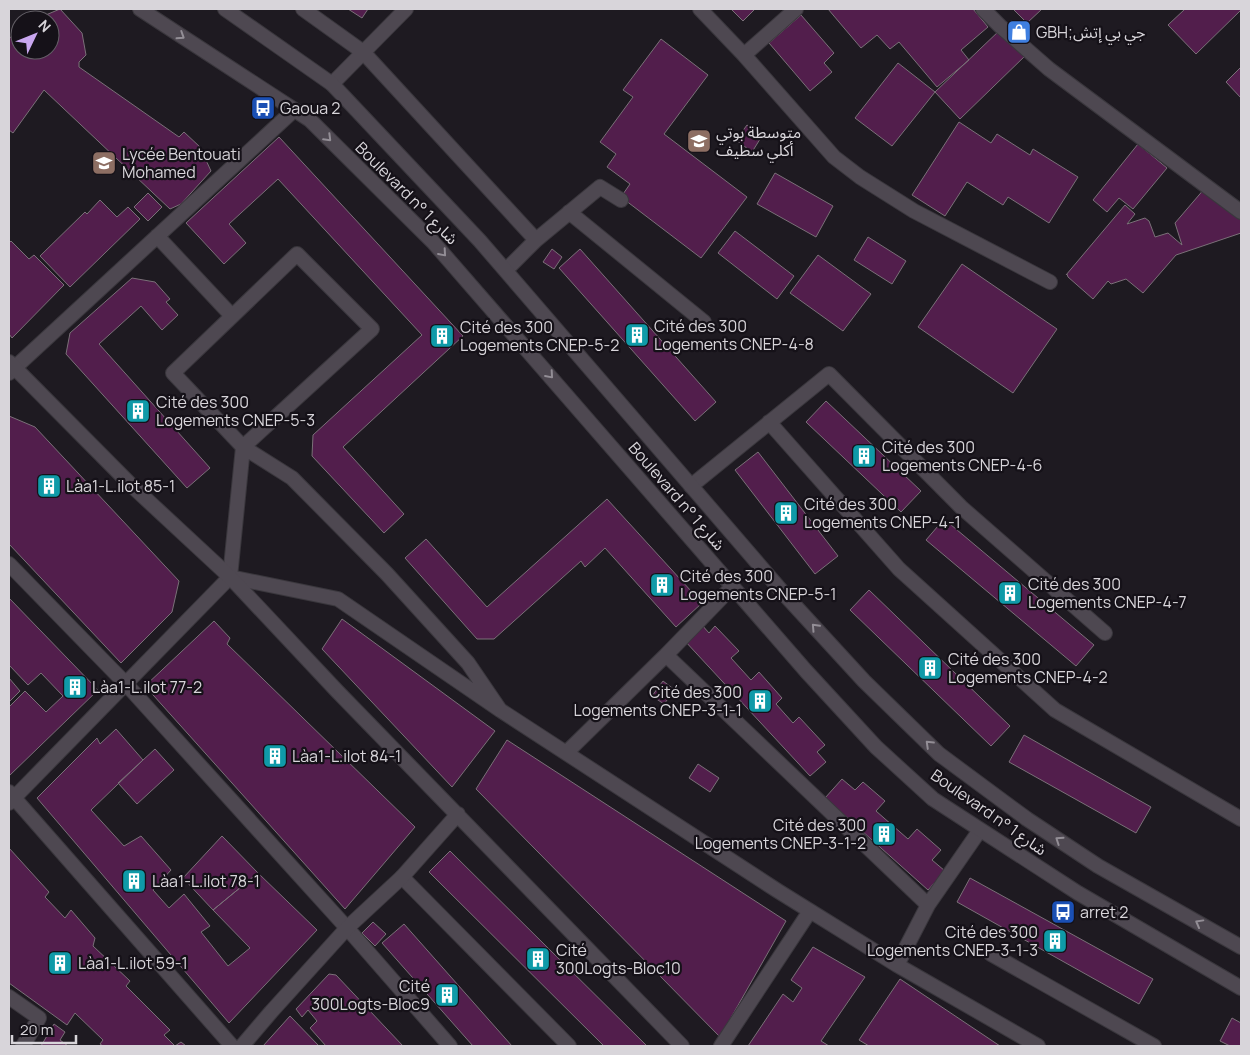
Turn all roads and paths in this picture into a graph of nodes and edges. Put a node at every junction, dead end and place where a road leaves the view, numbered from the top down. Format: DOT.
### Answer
graph roads {
  1 [pos="140,9"];
  2 [pos="225,9"];
  3 [pos="303,9"];
  4 [pos="406,9"];
  5 [pos="700,9"];
  6 [pos="796,9"];
  7 [pos="983,9"];
  8 [pos="363,52"];
  9 [pos="744,55"];
  10 [pos="332,84"];
  11 [pos="294,110"];
  12 [pos="621,200"];
  13 [pos="569,212"];
  14 [pos="1241,212"];
  15 [pos="157,236"];
  16 [pos="536,240"];
  17 [pos="506,270"];
  18 [pos="1050,282"];
  19 [pos="232,316"];
  20 [pos="704,322"];
  21 [pos="11,368"];
  22 [pos="770,422"];
  23 [pos="243,447"];
  24 [pos="691,486"];
  25 [pos="9,564"];
  26 [pos="230,577"];
  27 [pos="732,587"];
  28 [pos="1105,634"];
  29 [pos="666,655"];
  30 [pos="126,684"];
  31 [pos="500,710"];
  32 [pos="567,752"];
  33 [pos="10,798"];
  34 [pos="458,814"];
  35 [pos="1241,819"];
  36 [pos="980,830"];
  37 [pos="402,877"];
  38 [pos="928,905"];
  39 [pos="810,911"];
  40 [pos="347,928"];
  41 [pos="1241,947"];
  42 [pos="991,954"];
  43 [pos="897,965"];
  44 [pos="1241,988"];
  45 [pos="9,997"];
  46 [pos="22,1046"];
  47 [pos="232,1046"];
  48 [pos="242,1046"];
  49 [pos="450,1046"];
  50 [pos="569,1046"];
  51 [pos="682,1046"];
  52 [pos="721,1046"];
  53 [pos="1038,1046"];
  54 [pos="1154,1046"];
  1 -- 11 [label="street, Boulevard n° شارع 1, one-way"];
  2 -- 10 [label="street, Boulevard n° شارع 1"];
  3 -- 8 [label="street"];
  4 -- 8 [label="street"];
  5 -- 9 [label="street"];
  6 -- 9 [label="street"];
  7 -- 14 [label="street"];
  8 -- 10 [label="street"];
  8 -- 16 [label="street"];
  9 -- 18 [label="street"];
  10 -- 17 [label="street, Boulevard n° شارع 1"];
  11 -- 15 [label="street"];
  11 -- 27 [label="street, Boulevard n° شارع 1, one-way"];
  12 -- 13 [label="street"];
  13 -- 16 [label="street"];
  13 -- 20 [label="street"];
  15 -- 19 [label="street"];
  15 -- 21 [label="street"];
  16 -- 17 [label="street"];
  17 -- 24 [label="street, Boulevard n° شارع 1"];
  19 -- 23 [label="street"];
  19 -- 23 [label="street"];
  21 -- 26 [label="street"];
  22 -- 24 [label="street"];
  22 -- 28 [label="street"];
  22 -- 35 [label="street"];
  23 -- 26 [label="street"];
  23 -- 31 [label="street"];
  41 -- 24 [label="street, Boulevard n° شارع 1, one-way"];
  25 -- 30 [label="street"];
  26 -- 30 [label="street"];
  26 -- 31 [label="street"];
  26 -- 34 [label="street"];
  27 -- 29 [label="street"];
  27 -- 36 [label="street, Boulevard n° شارع 1"];
  29 -- 32 [label="street"];
  29 -- 38 [label="street"];
  30 -- 33 [label="street"];
  30 -- 40 [label="street"];
  31 -- 32 [label="street"];
  32 -- 39 [label="street"];
  33 -- 47 [label="street"];
  34 -- 37 [label="street"];
  34 -- 51 [label="street"];
  36 -- 38 [label="street"];
  36 -- 44 [label="street, Boulevard n° شارع 1"];
  37 -- 40 [label="street"];
  37 -- 50 [label="street"];
  38 -- 43 [label="street"];
  39 -- 43 [label="street"];
  39 -- 52 [label="street"];
  40 -- 48 [label="street"];
  40 -- 49 [label="street"];
  42 -- 54 [label="street"];
  43 -- 53 [label="street"];
  45 -- 46 [label="street"];
}
